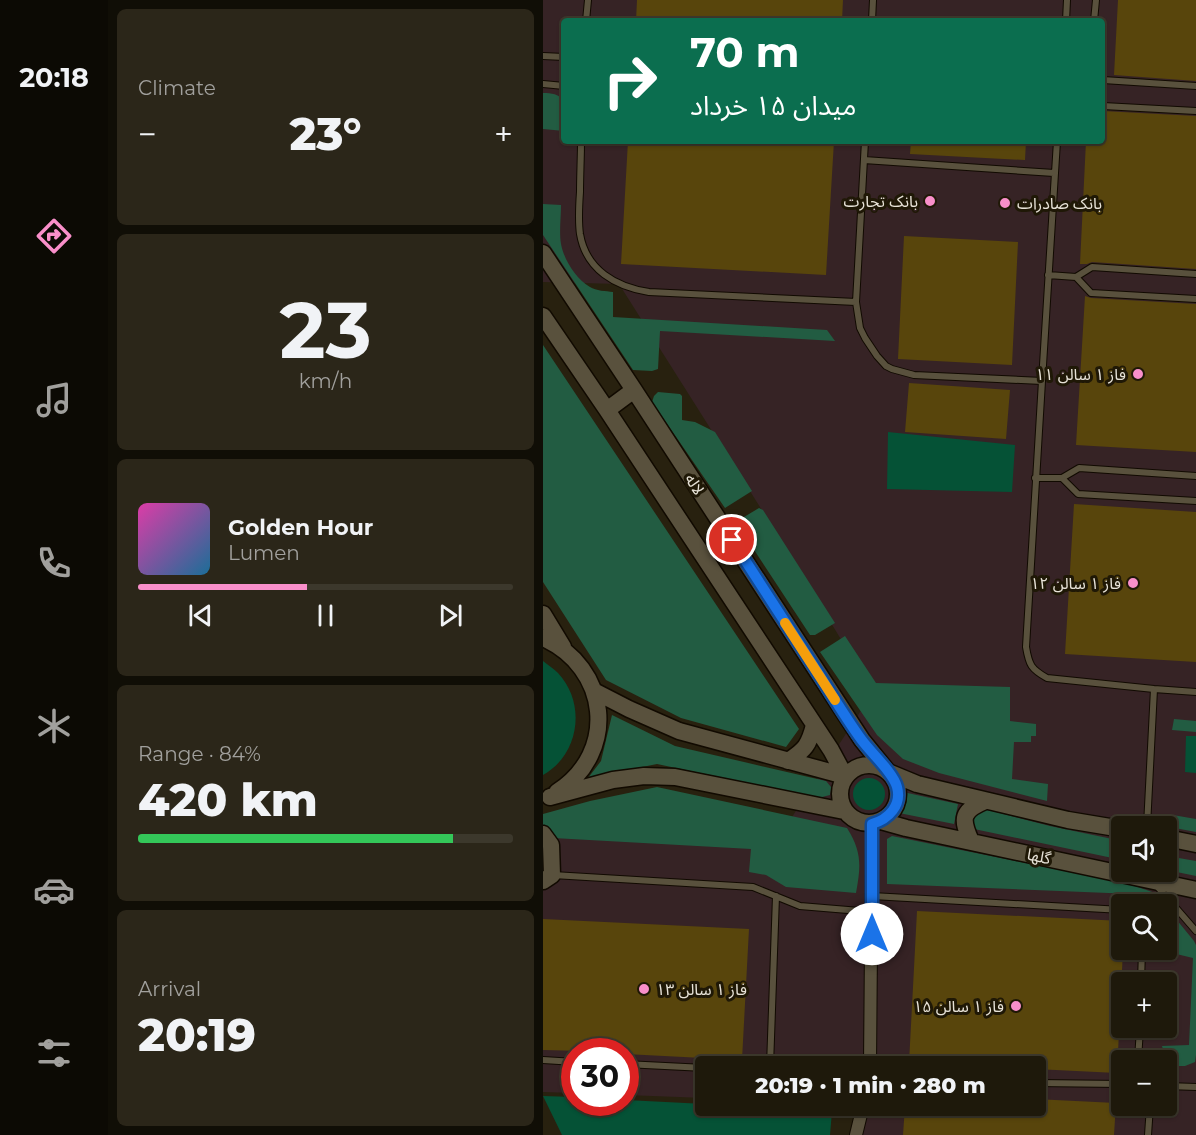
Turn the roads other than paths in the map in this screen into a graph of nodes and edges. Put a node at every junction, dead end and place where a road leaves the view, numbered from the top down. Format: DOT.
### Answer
graph roads {
  1 [pos="588,0"];
  2 [pos="873,0"];
  3 [pos="1067,0"];
  4 [pos="1096,0"];
  5 [pos="586,18"];
  6 [pos="872,18"];
  7 [pos="1066,18"];
  8 [pos="1094,18"];
  9 [pos="543,56"];
  10 [pos="561,57"];
  11 [pos="1105,80"];
  12 [pos="543,84"];
  13 [pos="561,86"];
  14 [pos="1196,86"];
  15 [pos="1105,106"];
  16 [pos="1196,111"];
  17 [pos="581,144"];
  18 [pos="865,144"];
  19 [pos="1057,144"];
  20 [pos="864,160"];
  21 [pos="1054,173"];
  22 [pos="543,254"];
  23 [pos="1196,274"];
  24 [pos="1048,275"];
  25 [pos="1076,277"];
  26 [pos="1196,299"];
  27 [pos="856,302"];
  28 [pos="543,316"];
  29 [pos="1042,381"];
  30 [pos="634,390"];
  31 [pos="607,410"];
  32 [pos="1196,476"];
  33 [pos="1035,478"];
  34 [pos="1062,478"];
  35 [pos="1196,501"];
  36 [pos="543,614"];
  37 [pos="543,638"];
  38 [pos="565,650"];
  39 [pos="1154,690"];
  40 [pos="594,691"];
  41 [pos="1196,692"];
  42 [pos="814,725"];
  43 [pos="788,761"];
  44 [pos="888,772"];
  45 [pos="845,776"];
  46 [pos="546,798"];
  47 [pos="985,801"];
  48 [pos="844,811"];
  49 [pos="1148,816"];
  50 [pos="877,822"];
  51 [pos="1111,827"];
  52 [pos="543,834"];
  53 [pos="1177,840"];
  54 [pos="971,841"];
  55 [pos="1196,844"];
  56 [pos="1111,871"];
  57 [pos="548,878"];
  58 [pos="1154,882"];
  59 [pos="1161,882"];
  60 [pos="1196,890"];
  61 [pos="776,896"];
  62 [pos="872,896"];
  63 [pos="1111,909"];
  64 [pos="872,912"];
  65 [pos="1196,931"];
  66 [pos="771,1056"];
  67 [pos="870,1056"];
  68 [pos="543,1060"];
  69 [pos="561,1061"];
  70 [pos="639,1065"];
  71 [pos="695,1068"];
  72 [pos="1046,1083"];
  73 [pos="1111,1084"];
  74 [pos="1177,1086"];
  75 [pos="1196,1087"];
  76 [pos="861,1116"];
  77 [pos="1149,1116"];
  78 [pos="856,1135"];
  79 [pos="1148,1135"];
  1 -- 5 [label="lane"];
  2 -- 6 [label="lane"];
  3 -- 7 [label="lane"];
  4 -- 8 [label="lane"];
  9 -- 10 [label="lane"];
  11 -- 14 [label="lane"];
  12 -- 13 [label="lane"];
  15 -- 16 [label="lane"];
  17 -- 27 [label="lane"];
  18 -- 20 [label="lane"];
  19 -- 21 [label="lane"];
  20 -- 21 [label="lane"];
  20 -- 27 [label="lane"];
  21 -- 24 [label="lane"];
  22 -- 30 [label="street, لاله"];
  23 -- 25 [label="lane"];
  24 -- 25 [label="lane"];
  24 -- 29 [label="lane"];
  25 -- 26 [label="lane"];
  27 -- 29 [label="lane"];
  28 -- 31 [label="street, لاله"];
  29 -- 33 [label="lane"];
  30 -- 31 [label="street"];
  30 -- 44 [label="street, لاله"];
  31 -- 42 [label="street, لاله"];
  32 -- 34 [label="lane"];
  33 -- 34 [label="lane"];
  33 -- 39 [label="lane"];
  34 -- 35 [label="lane"];
  36 -- 38 [label="street"];
  37 -- 38 [label="street"];
  38 -- 40 [label="street"];
  39 -- 41 [label="lane"];
  39 -- 49 [label="lane"];
  40 -- 43 [label="street"];
  40 -- 46 [label="street"];
  42 -- 43 [label="street"];
  42 -- 45 [label="street, لاله"];
  43 -- 45 [label="street"];
  44 -- 45 [label="street"];
  44 -- 47 [label="street"];
  44 -- 50 [label="street"];
  45 -- 48 [label="street"];
  46 -- 48 [label="street"];
  47 -- 51 [label="street"];
  47 -- 54 [label="street"];
  48 -- 50 [label="street"];
  50 -- 54 [label="street, گلها"];
  50 -- 62 [label="street"];
  52 -- 57 [label="street"];
  53 -- 55 [label="street"];
  54 -- 56 [label="street, گلها"];
  57 -- 61 [label="lane"];
  58 -- 65 [label="lane"];
  59 -- 60 [label="street, گلها"];
  61 -- 64 [label="lane"];
  61 -- 66 [label="lane"];
  62 -- 63 [label="lane"];
  62 -- 64 [label="street"];
  64 -- 67 [label="street"];
  68 -- 69 [label="lane"];
  70 -- 71 [label="lane"];
  72 -- 73 [label="lane"];
  74 -- 75 [label="lane"];
  76 -- 78 [label="street"];
  77 -- 79 [label="lane"];
}
